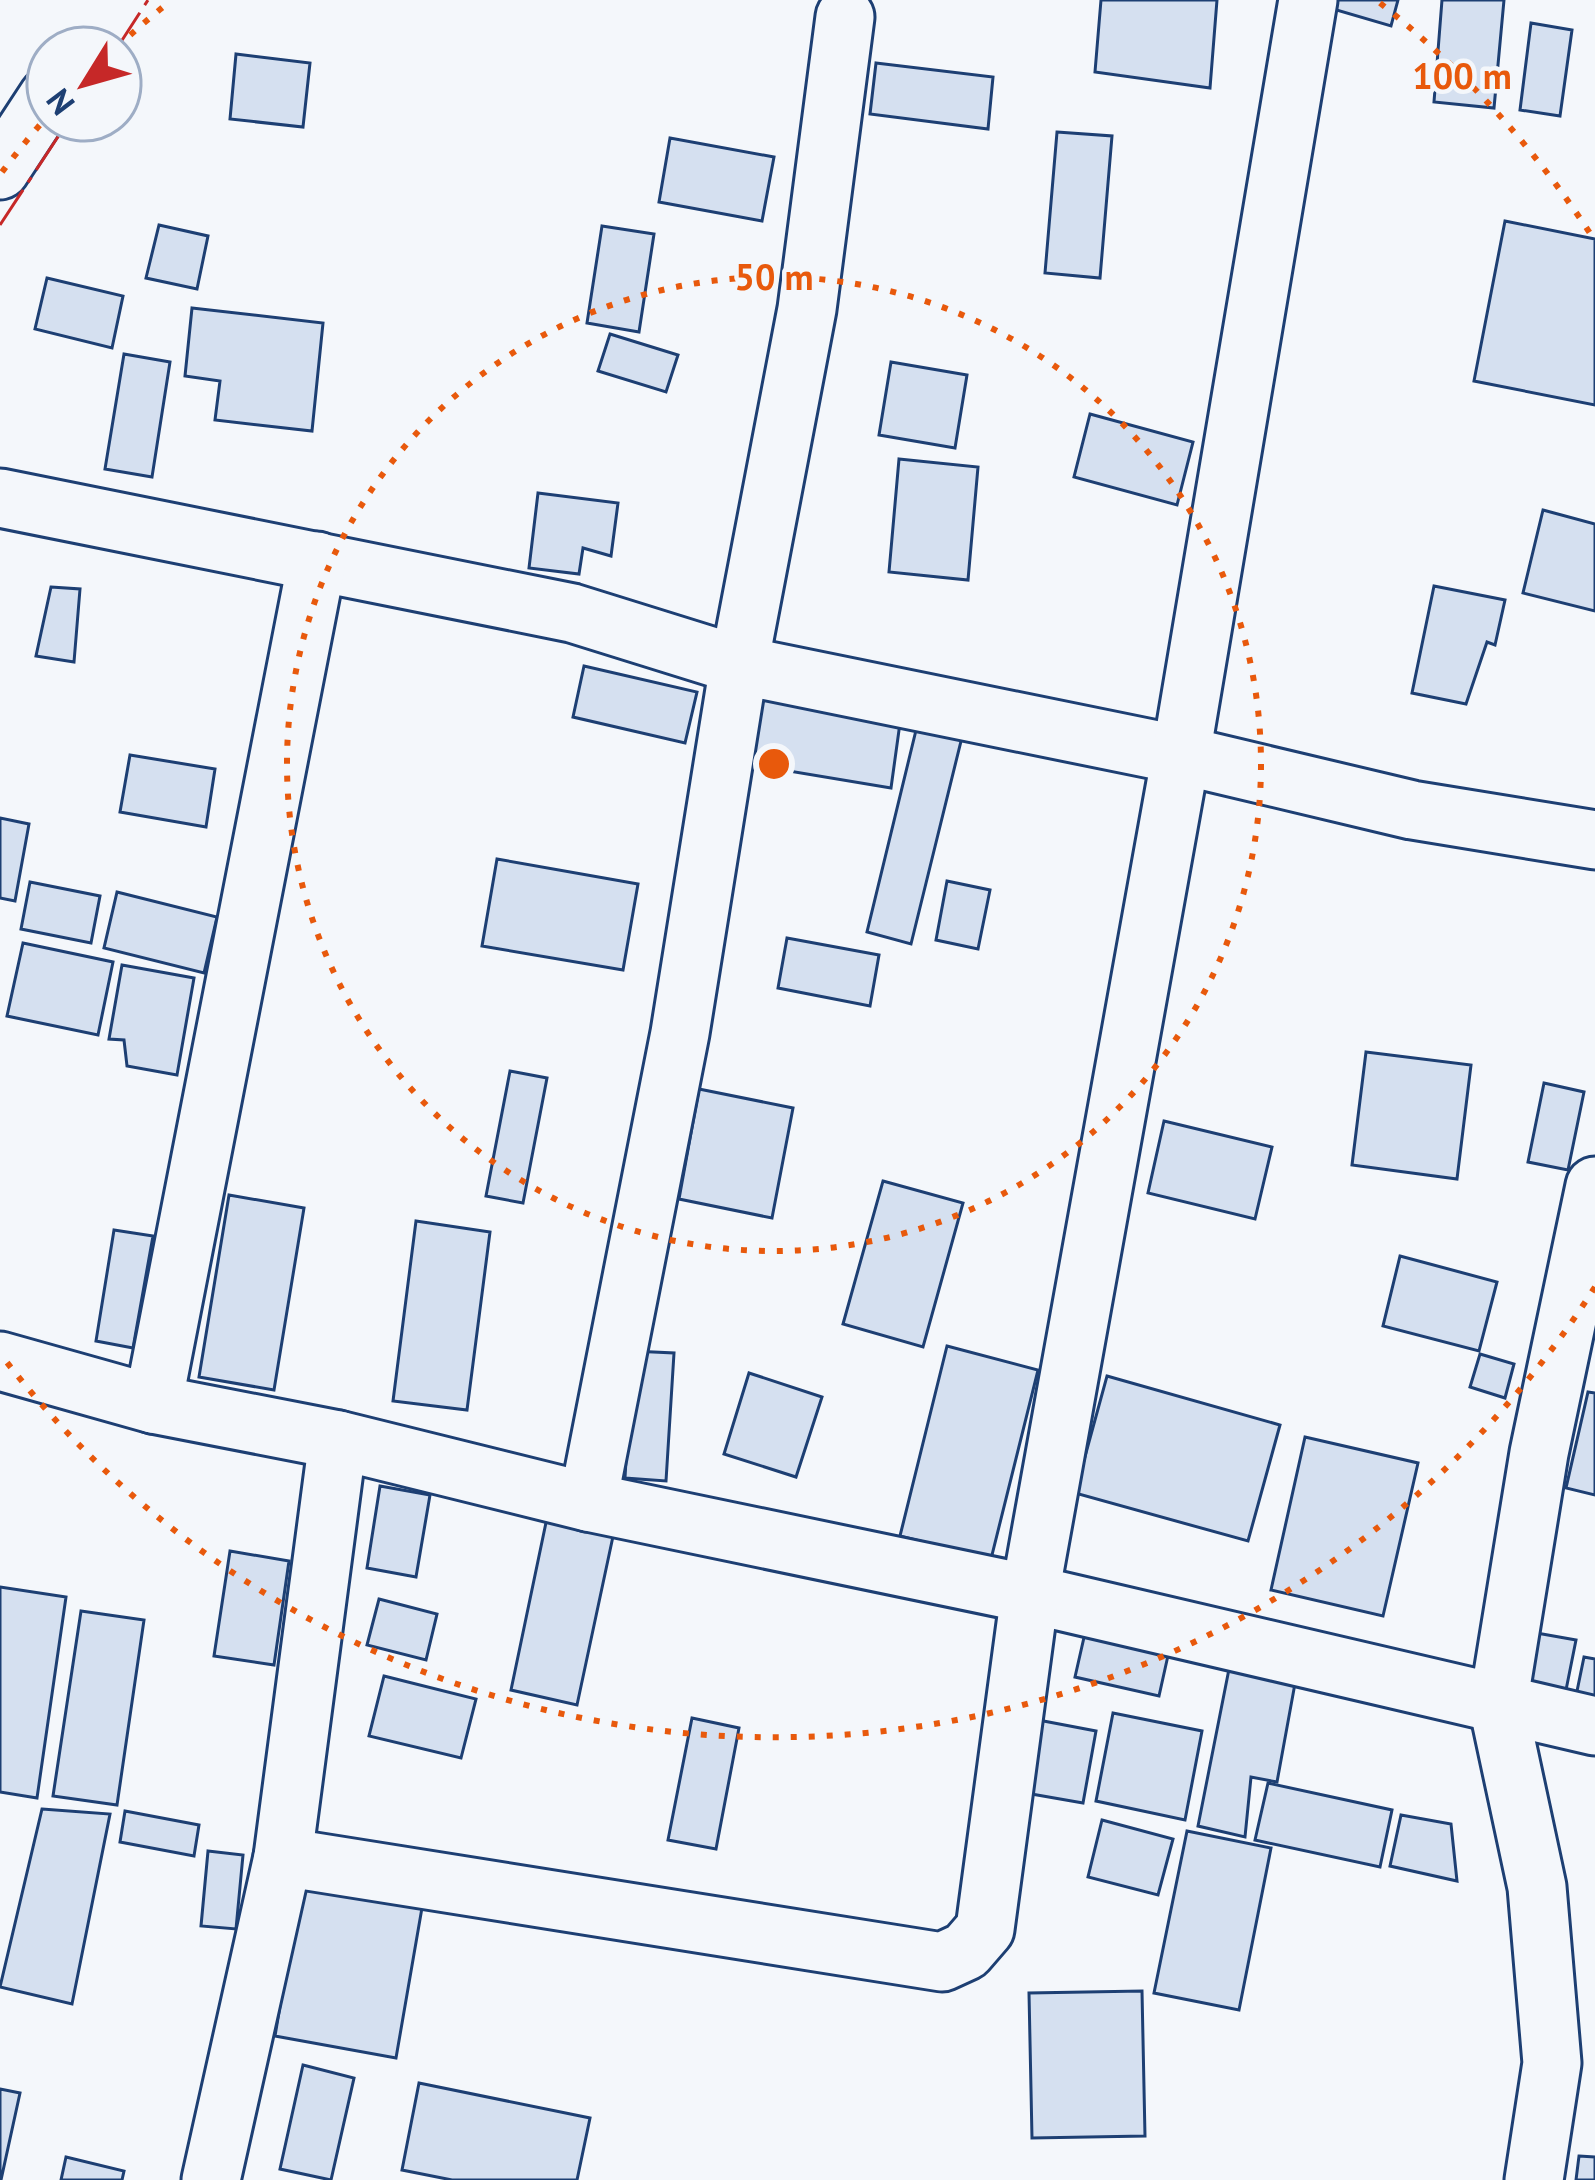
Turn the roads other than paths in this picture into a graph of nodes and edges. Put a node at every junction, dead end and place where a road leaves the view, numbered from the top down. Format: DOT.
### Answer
graph roads {
  1 [pos="1308,0"];
  2 [pos="844,17"];
  3 [pos="24,134"];
  4 [pos="0,170"];
  5 [pos="0,498"];
  6 [pos="316,561"];
  7 [pos="739,664"];
  8 [pos="1181,755"];
  9 [pos="1595,840"];
  10 [pos="1595,1186"];
  11 [pos="0,1361"];
  12 [pos="152,1404"];
  13 [pos="338,1440"];
  14 [pos="587,1502"];
  15 [pos="1030,1594"];
  16 [pos="1498,1706"];
  17 [pos="1595,1726"];
  18 [pos="283,1858"];
  19 [pos="211,2180"];
  20 [pos="1534,2180"];
  1 -- 8 [label="street"];
  2 -- 7 [label="street"];
  3 -- 4 [label="street"];
  5 -- 6 [label="street"];
  6 -- 7 [label="street"];
  6 -- 12 [label="street"];
  7 -- 8 [label="street"];
  7 -- 14 [label="street"];
  8 -- 9 [label="street"];
  8 -- 15 [label="street"];
  10 -- 16 [label="street"];
  11 -- 12 [label="street"];
  12 -- 13 [label="street"];
  13 -- 14 [label="street"];
  13 -- 18 [label="street"];
  14 -- 15 [label="street"];
  15 -- 16 [label="street"];
  15 -- 18 [label="street"];
  16 -- 17 [label="street"];
  16 -- 20 [label="street"];
  18 -- 19 [label="street"];
}
